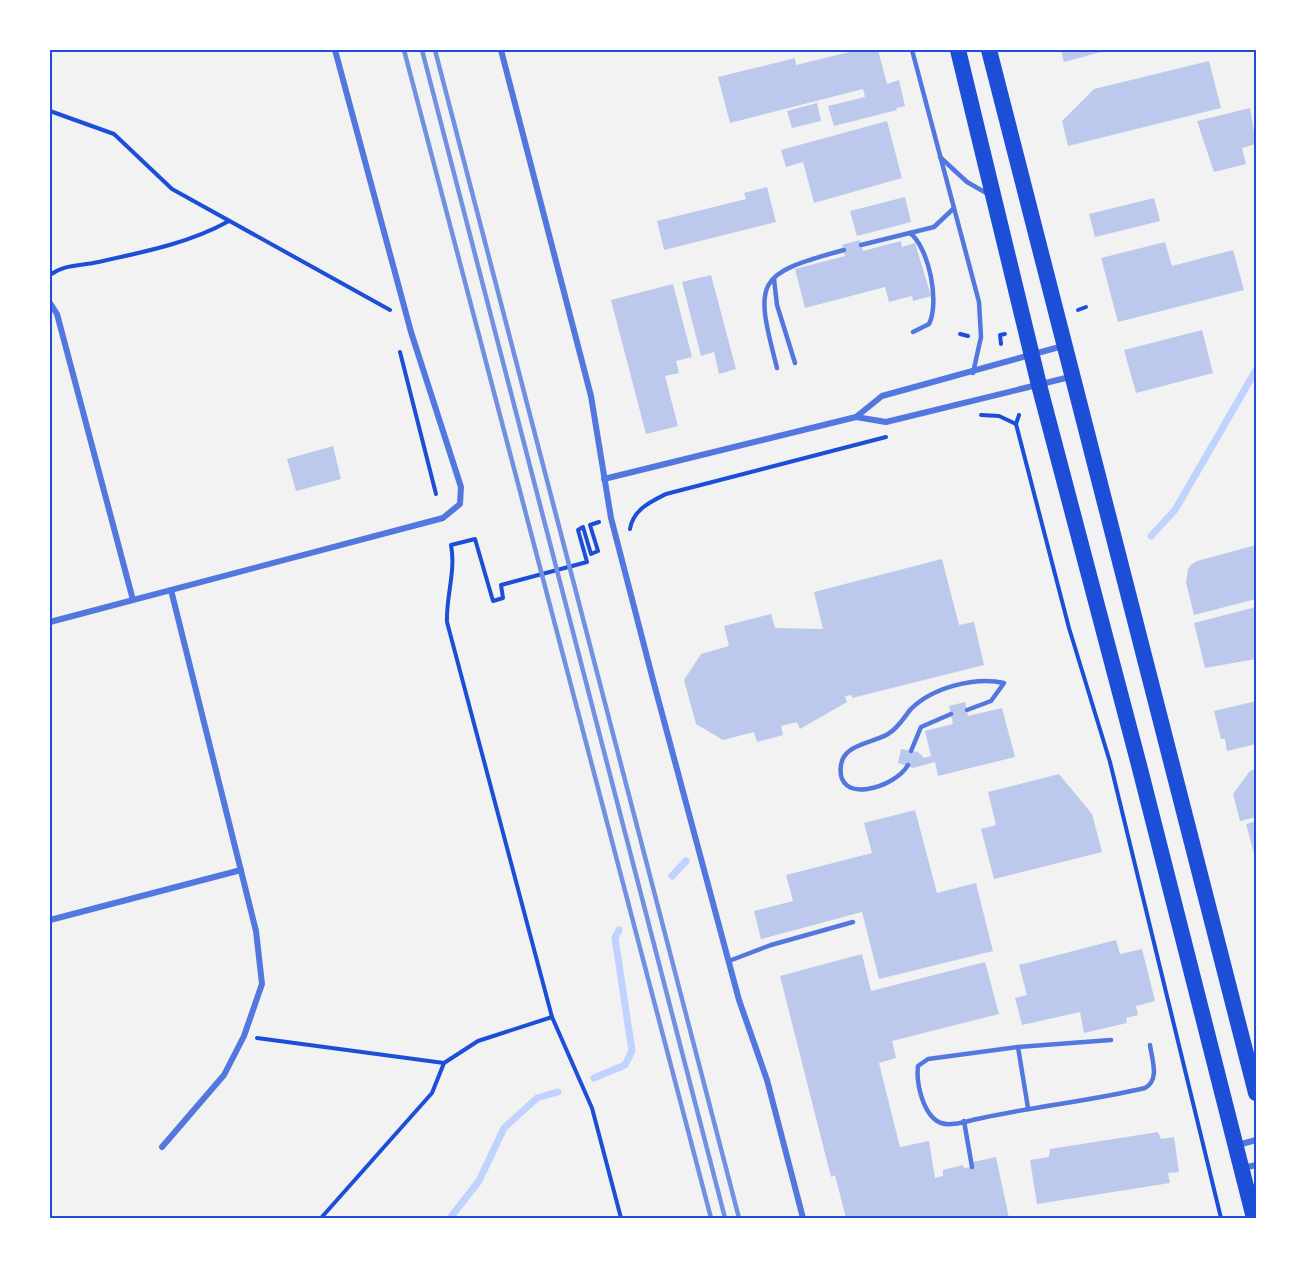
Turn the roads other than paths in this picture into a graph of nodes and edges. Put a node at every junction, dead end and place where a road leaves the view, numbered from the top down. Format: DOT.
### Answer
graph roads {
  1 [pos="335,50"];
  2 [pos="501,50"];
  3 [pos="912,50"];
  4 [pos="958,50"];
  5 [pos="989,50"];
  6 [pos="939,156"];
  7 [pos="993,196"];
  8 [pos="953,209"];
  9 [pos="910,233"];
  10 [pos="861,245"];
  11 [pos="844,250"];
  12 [pos="774,277"];
  13 [pos="50,303"];
  14 [pos="913,332"];
  15 [pos="1064,345"];
  16 [pos="1032,355"];
  17 [pos="795,363"];
  18 [pos="777,368"];
  19 [pos="973,373"];
  20 [pos="1072,377"];
  21 [pos="1039,385"];
  22 [pos="856,417"];
  23 [pos="604,479"];
  24 [pos="171,590"];
  25 [pos="133,600"];
  26 [pos="50,622"];
  27 [pos="967,710"];
  28 [pos="951,714"];
  29 [pos="911,751"];
  30 [pos="908,765"];
  31 [pos="241,870"];
  32 [pos="50,920"];
  33 [pos="853,922"];
  34 [pos="729,961"];
  35 [pos="1111,1040"];
  36 [pos="1150,1045"];
  37 [pos="1018,1047"];
  38 [pos="1252,1064"];
  39 [pos="1257,1093"];
  40 [pos="1028,1108"];
  41 [pos="964,1121"];
  42 [pos="1257,1140"];
  43 [pos="1237,1145"];
  44 [pos="162,1147"];
  45 [pos="1250,1166"];
  46 [pos="972,1167"];
  47 [pos="803,1218"];
  48 [pos="1254,1218"];
  1 -- 24 [label="street"];
  2 -- 23 [label="street"];
  3 -- 6 [label="lane"];
  4 -- 7 [label="highway"];
  5 -- 15 [label="highway"];
  6 -- 7 [label="lane"];
  6 -- 8 [label="lane"];
  7 -- 16 [label="highway"];
  8 -- 9 [label="lane"];
  8 -- 19 [label="lane"];
  9 -- 10 [label="lane"];
  9 -- 14 [label="lane"];
  11 -- 12 [label="lane"];
  12 -- 17 [label="lane"];
  12 -- 18 [label="lane"];
  13 -- 25 [label="street"];
  15 -- 16 [label="street"];
  15 -- 20 [label="highway"];
  16 -- 19 [label="street"];
  16 -- 21 [label="highway"];
  19 -- 22 [label="street"];
  20 -- 21 [label="street"];
  20 -- 38 [label="highway"];
  21 -- 22 [label="street"];
  21 -- 43 [label="highway"];
  22 -- 23 [label="street"];
  23 -- 34 [label="street"];
  24 -- 25 [label="street"];
  24 -- 31 [label="street"];
  25 -- 26 [label="street"];
  27 -- 30 [label="lane"];
  28 -- 29 [label="lane"];
  31 -- 32 [label="street"];
  31 -- 44 [label="street"];
  33 -- 34 [label="lane"];
  34 -- 47 [label="street"];
  35 -- 37 [label="lane"];
  36 -- 40 [label="lane"];
  37 -- 40 [label="lane"];
  37 -- 41 [label="lane"];
  38 -- 39 [label="highway"];
  40 -- 41 [label="lane"];
  41 -- 46 [label="lane"];
  42 -- 43 [label="street"];
  43 -- 45 [label="highway"];
  45 -- 48 [label="highway"];
}
